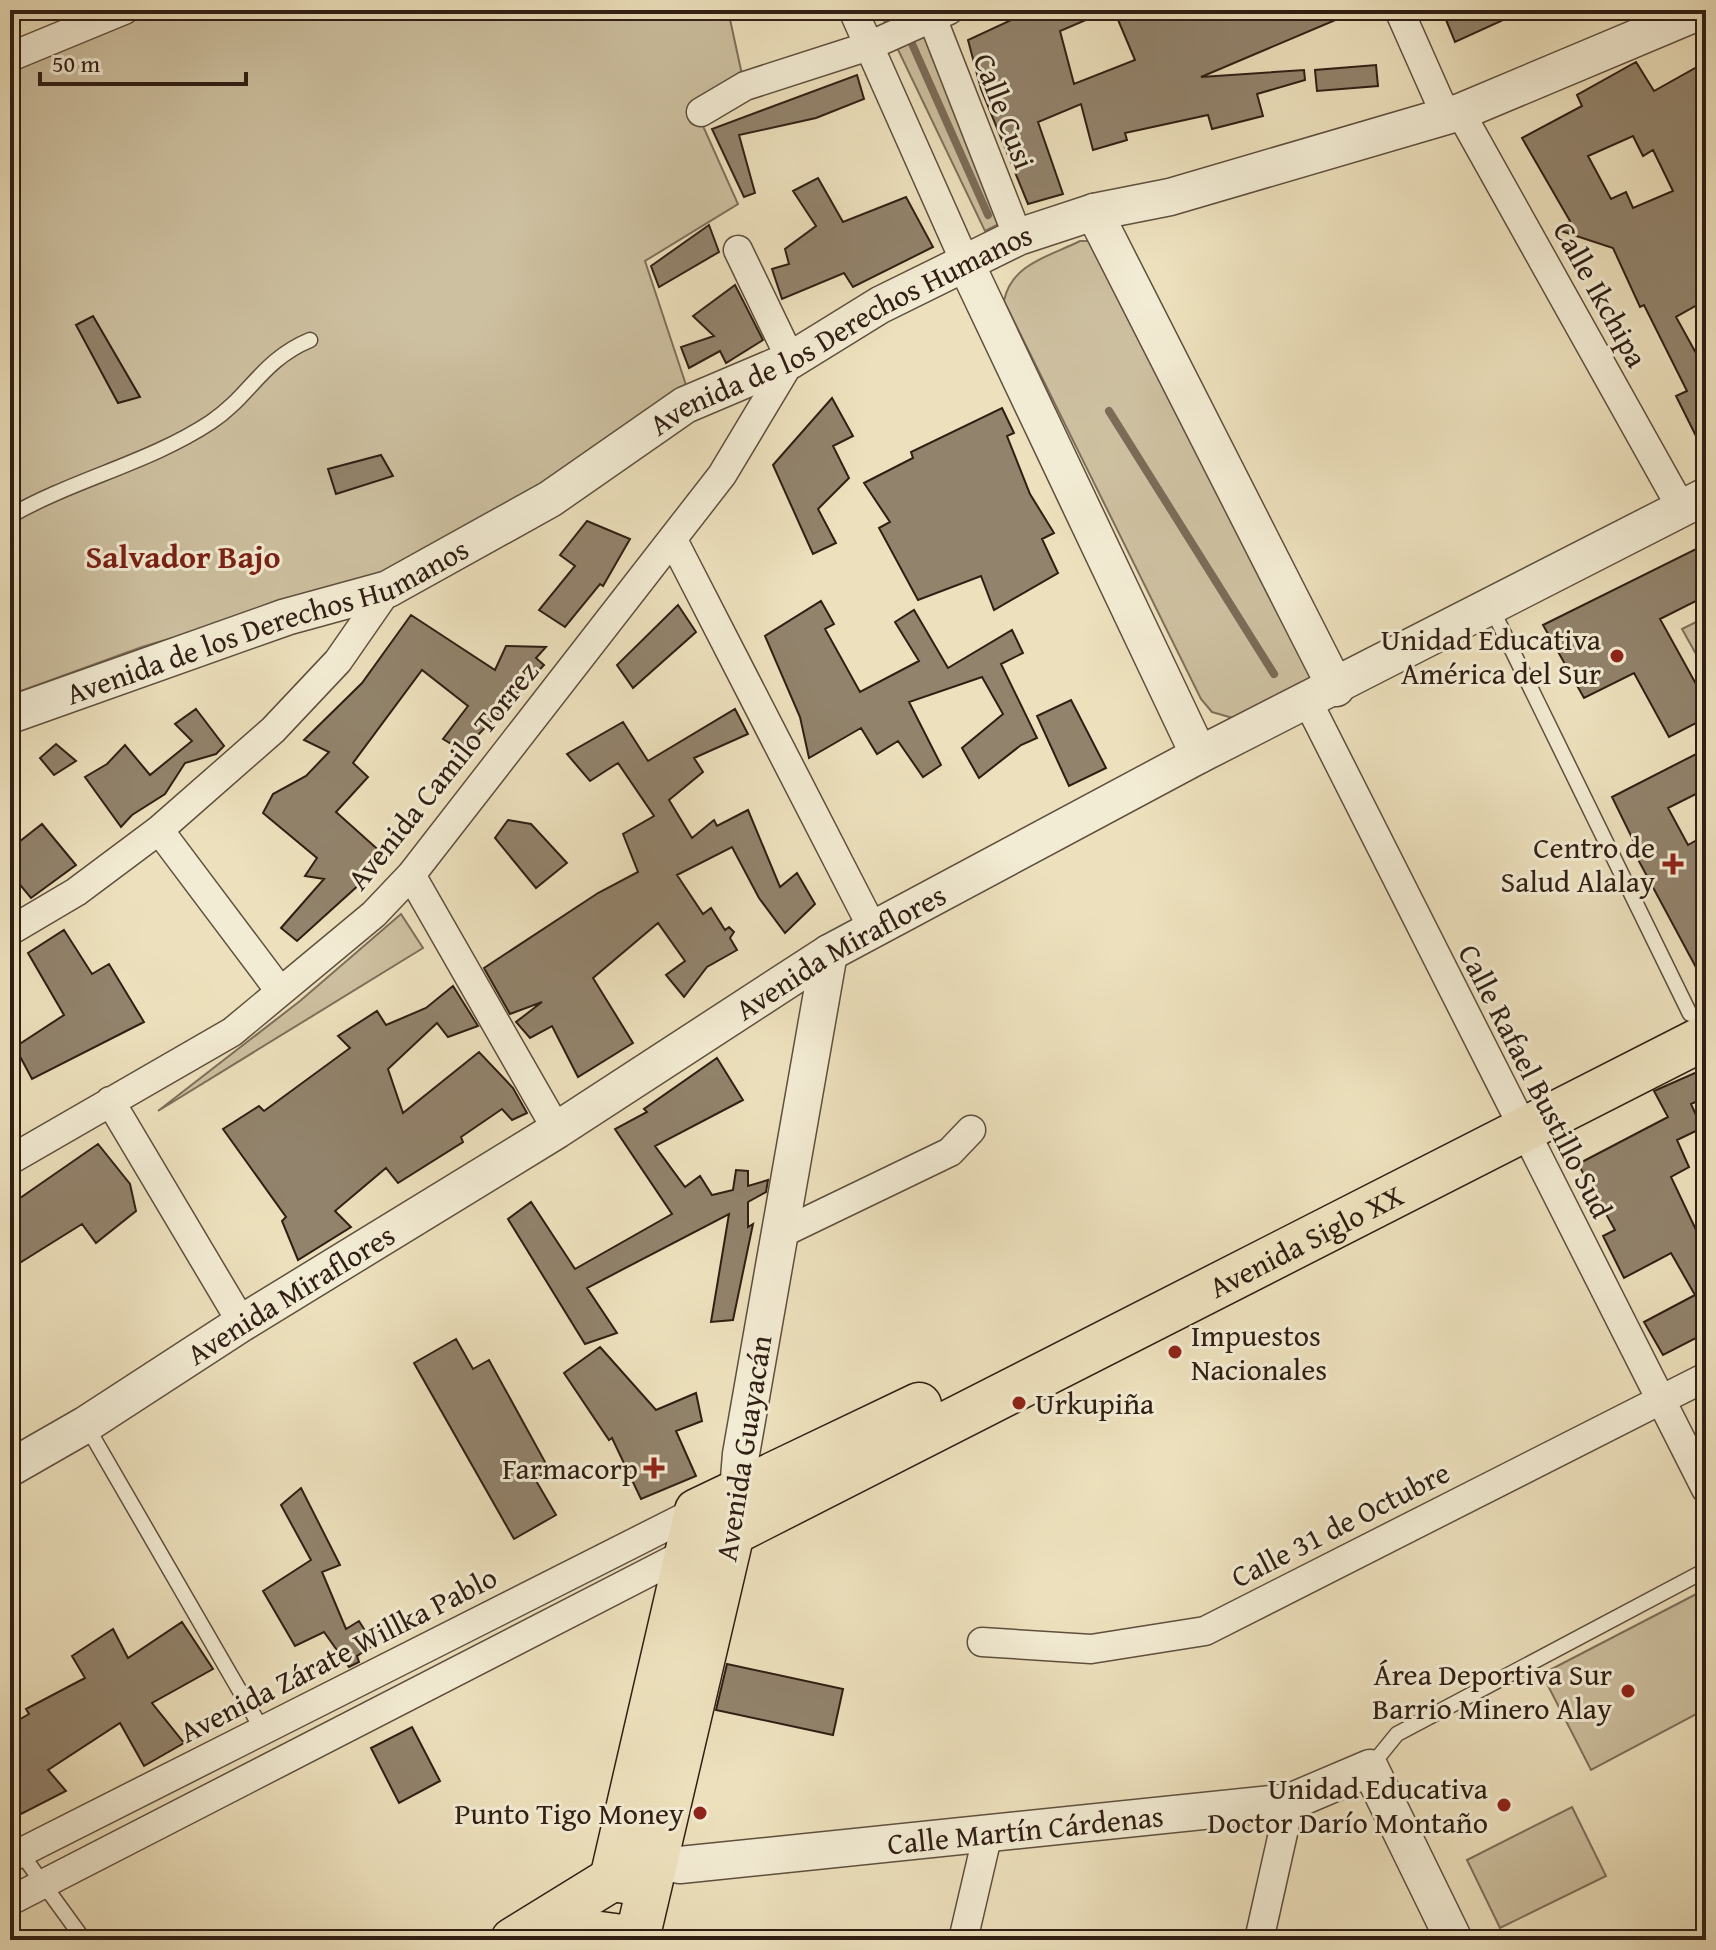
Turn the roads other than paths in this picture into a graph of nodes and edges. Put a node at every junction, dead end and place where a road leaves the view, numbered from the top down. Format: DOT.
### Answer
graph roads {
  1 [pos="124,10"];
  2 [pos="853,10"];
  3 [pos="1399,10"];
  4 [pos="1703,10"];
  5 [pos="937,13"];
  6 [pos="869,46"];
  7 [pos="10,57"];
  8 [pos="701,112"];
  9 [pos="1453,114"];
  10 [pos="1094,212"];
  11 [pos="1018,237"];
  12 [pos="738,250"];
  13 [pos="966,264"];
  14 [pos="310,340"];
  15 [pos="791,360"];
  16 [pos="1694,502"];
  17 [pos="10,516"];
  18 [pos="673,540"];
  19 [pos="388,589"];
  20 [pos="1491,606"];
  21 [pos="1322,695"];
  22 [pos="10,715"];
  23 [pos="1199,755"];
  24 [pos="159,830"];
  25 [pos="411,875"];
  26 [pos="873,929"];
  27 [pos="10,931"];
  28 [pos="829,953"];
  29 [pos="280,991"];
  30 [pos="1701,1019"];
  31 [pos="110,1101"];
  32 [pos="1515,1117"];
  33 [pos="557,1130"];
  34 [pos="971,1130"];
  35 [pos="12,1154"];
  36 [pos="780,1234"];
  37 [pos="242,1323"];
  38 [pos="1706,1377"];
  39 [pos="1661,1400"];
  40 [pos="85,1425"];
  41 [pos="10,1468"];
  42 [pos="1706,1489"];
  43 [pos="715,1522"];
  44 [pos="1706,1570"];
  45 [pos="982,1642"];
  46 [pos="263,1731"];
  47 [pos="1370,1768"];
  48 [pos="1290,1802"];
  49 [pos="988,1833"];
  50 [pos="14,1850"];
  51 [pos="634,1870"];
  52 [pos="43,1885"];
  53 [pos="10,1901"];
  54 [pos="637,1939"];
  55 [pos="84,1940"];
  56 [pos="513,1940"];
  57 [pos="590,1940"];
  58 [pos="963,1940"];
  59 [pos="1259,1940"];
  60 [pos="1454,1940"];
  1 -- 7 [label="street"];
  2 -- 6 [label="street"];
  3 -- 9 [label="street, Calle Ikchipa"];
  4 -- 9 [label="street, Avenida de los Derechos Humanos"];
  5 -- 6 [label="street"];
  5 -- 11 [label="street, Calle Cusi"];
  6 -- 8 [label="street"];
  6 -- 13 [label="street"];
  9 -- 10 [label="street, Avenida de los Derechos Humanos"];
  9 -- 16 [label="street, Calle Ikchipa"];
  10 -- 11 [label="street, Avenida de los Derechos Humanos"];
  10 -- 21 [label="street"];
  11 -- 13 [label="street, Avenida de los Derechos Humanos"];
  12 -- 15 [label="street"];
  13 -- 15 [label="street, Avenida de los Derechos Humanos"];
  13 -- 23 [label="street"];
  14 -- 17 [label="lane"];
  15 -- 18 [label="street, Avenida Camilo Torrez"];
  15 -- 19 [label="street, Avenida de los Derechos Humanos"];
  16 -- 20 [label="street, Avenida Miraflores"];
  18 -- 25 [label="street, Avenida Camilo Torrez"];
  18 -- 26 [label="street"];
  19 -- 22 [label="street, Avenida de los Derechos Humanos"];
  19 -- 24 [label="street"];
  20 -- 21 [label="street, Avenida Miraflores"];
  20 -- 30 [label="lane"];
  21 -- 23 [label="street, Avenida Miraflores"];
  21 -- 32 [label="street, Calle Rafael Bustillo Sud"];
  23 -- 26 [label="street, Avenida Miraflores"];
  24 -- 27 [label="street"];
  24 -- 29 [label="street"];
  25 -- 29 [label="street, Avenida Camilo Torrez"];
  25 -- 33 [label="street"];
  26 -- 28 [label="street, Avenida Miraflores"];
  28 -- 33 [label="street, Avenida Miraflores"];
  28 -- 36 [label="street, Avenida Guayacán"];
  29 -- 31 [label="street, Avenida Camilo Torrez"];
  30 -- 32 [label="highway, Avenida Siglo XX"];
  31 -- 35 [label="street, Avenida Camilo Torrez"];
  31 -- 37 [label="street"];
  32 -- 39 [label="street, Calle Rafael Bustillo Sud"];
  32 -- 43 [label="highway, Avenida Siglo XX"];
  33 -- 37 [label="street, Avenida Miraflores"];
  34 -- 36 [label="street"];
  36 -- 43 [label="street, Avenida Guayacán"];
  37 -- 40 [label="street, Avenida Miraflores"];
  38 -- 39 [label="street, Calle 31 de Octubre"];
  39 -- 42 [label="street, Calle Rafael Bustillo Sud"];
  39 -- 45 [label="street, Calle 31 de Octubre"];
  40 -- 41 [label="street, Avenida Miraflores"];
  40 -- 46 [label="lane"];
  43 -- 46 [label="street, Avenida Zárate Willka Pablo"];
  43 -- 51 [label="highway, Avenida Guayacán"];
  43 -- 52 [label="street"];
  44 -- 47 [label="lane, Calle Martín Cárdenas"];
  46 -- 50 [label="street, Avenida Zárate Willka Pablo"];
  47 -- 48 [label="street, Calle Martín Cárdenas"];
  47 -- 60 [label="street"];
  48 -- 49 [label="street, Calle Martín Cárdenas"];
  48 -- 59 [label="street"];
  49 -- 51 [label="street, Calle Martín Cárdenas"];
  49 -- 58 [label="street"];
  50 -- 52 [label="lane"];
  51 -- 54 [label="highway, Avenida Guayacán"];
  51 -- 56 [label="highway"];
  52 -- 53 [label="street"];
  52 -- 55 [label="lane"];
  54 -- 57 [label="highway"];
}
